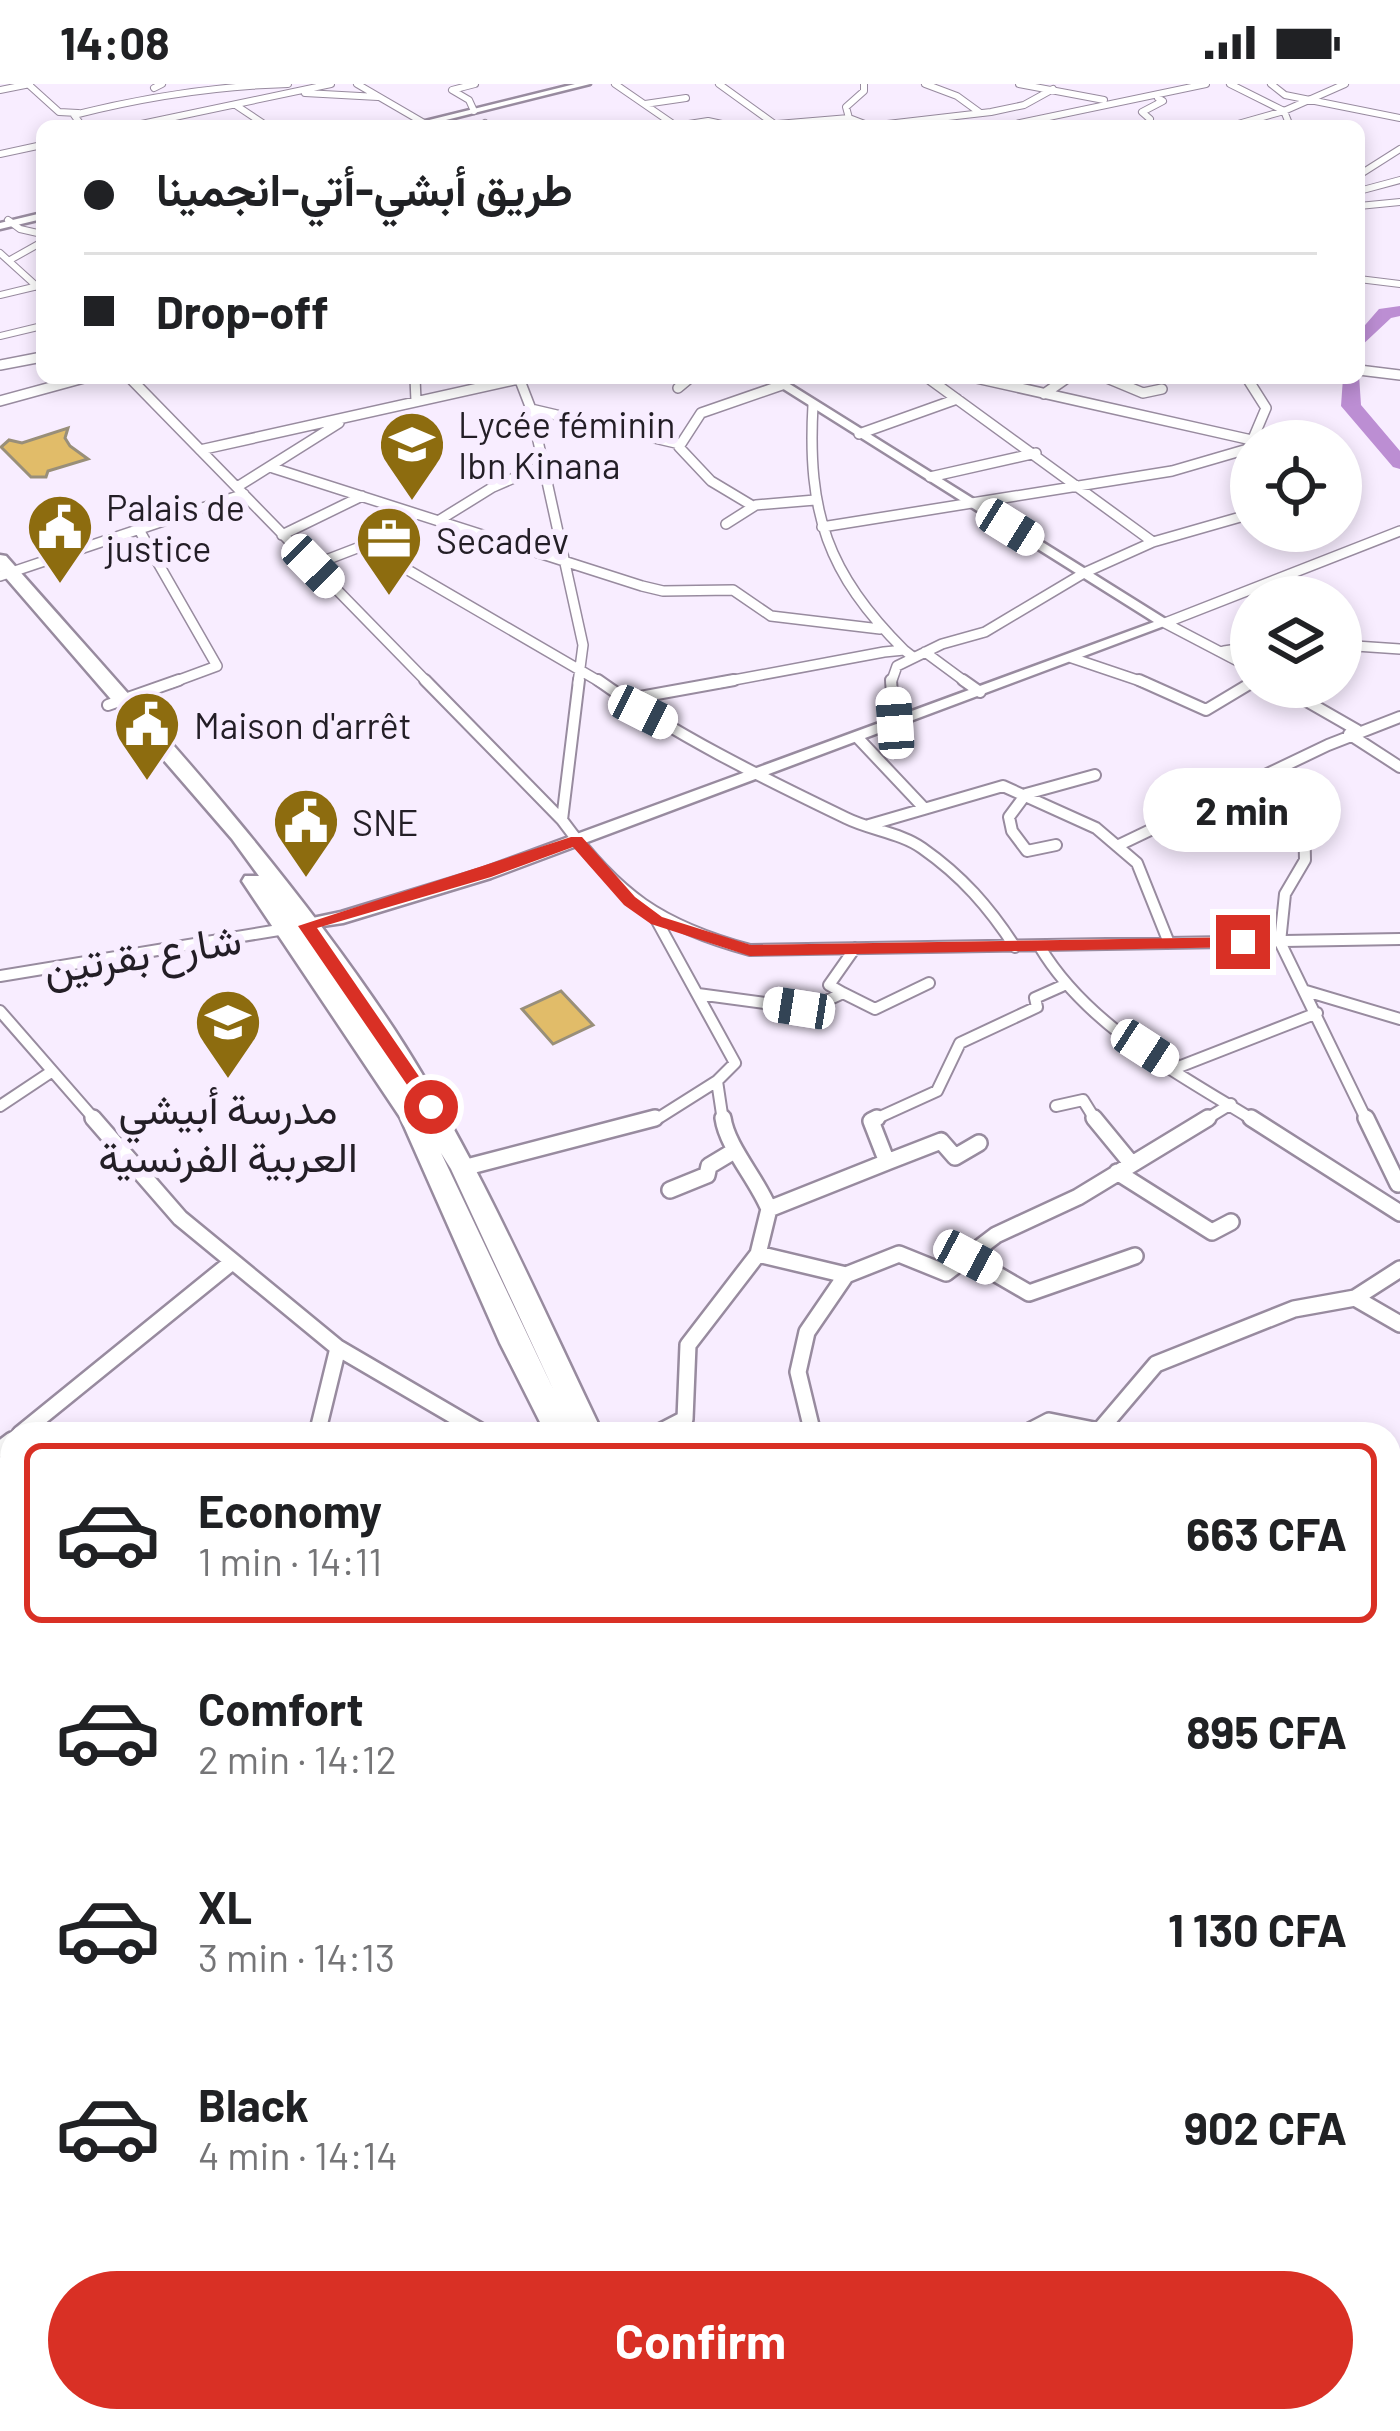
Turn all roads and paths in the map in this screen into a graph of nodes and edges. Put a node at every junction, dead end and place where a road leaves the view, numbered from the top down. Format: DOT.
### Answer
graph roads {
  1 [pos="14,84"];
  2 [pos="29,84"];
  3 [pos="259,84"];
  4 [pos="289,84"];
  5 [pos="331,84"];
  6 [pos="357,84"];
  7 [pos="436,84"];
  8 [pos="475,84"];
  9 [pos="586,84"];
  10 [pos="600,84"];
  11 [pos="615,84"];
  12 [pos="719,84"];
  13 [pos="864,84"];
  14 [pos="925,84"];
  15 [pos="1018,84"];
  16 [pos="1206,84"];
  17 [pos="1230,84"];
  18 [pos="1292,84"];
  19 [pos="1345,84"];
  20 [pos="954,85"];
  21 [pos="1029,85"];
  22 [pos="218,86"];
  23 [pos="238,86"];
  24 [pos="1275,87"];
  25 [pos="311,88"];
  26 [pos="938,88"];
  27 [pos="2,89"];
  28 [pos="1053,89"];
  29 [pos="452,91"];
  30 [pos="297,92"];
  31 [pos="1257,94"];
  32 [pos="1156,96"];
  33 [pos="378,97"];
  34 [pos="686,98"];
  35 [pos="1304,98"];
  36 [pos="1108,100"];
  37 [pos="645,104"];
  38 [pos="237,106"];
  39 [pos="222,109"];
  40 [pos="1284,111"];
  41 [pos="979,112"];
  42 [pos="991,112"];
  43 [pos="82,113"];
  44 [pos="849,118"];
  45 [pos="1400,118"];
  46 [pos="78,120"];
  47 [pos="164,120"];
  48 [pos="258,120"];
  49 [pos="417,120"];
  50 [pos="481,120"];
  51 [pos="668,120"];
  52 [pos="768,120"];
  53 [pos="828,120"];
  54 [pos="854,120"];
  55 [pos="917,120"];
  56 [pos="1001,120"];
  57 [pos="1031,120"];
  58 [pos="1149,120"];
  59 [pos="1252,120"];
  60 [pos="1288,120"];
  61 [pos="36,146"];
  62 [pos="1400,149"];
  63 [pos="0,154"];
  64 [pos="1365,171"];
  65 [pos="1400,180"];
  66 [pos="1365,189"];
  67 [pos="1400,202"];
  68 [pos="1365,205"];
  69 [pos="36,215"];
  70 [pos="5,222"];
  71 [pos="36,235"];
  72 [pos="36,242"];
  73 [pos="0,253"];
  74 [pos="10,260"];
  75 [pos="1365,275"];
  76 [pos="1365,281"];
  77 [pos="36,283"];
  78 [pos="1373,283"];
  79 [pos="1400,284"];
  80 [pos="36,288"];
  81 [pos="0,295"];
  82 [pos="36,328"];
  83 [pos="0,337"];
  84 [pos="36,359"];
  85 [pos="0,365"];
  86 [pos="1365,371"];
  87 [pos="1400,376"];
  88 [pos="62,384"];
  89 [pos="136,384"];
  90 [pos="415,384"];
  91 [pos="493,384"];
  92 [pos="524,384"];
  93 [pos="683,384"];
  94 [pos="772,384"];
  95 [pos="780,384"];
  96 [pos="936,384"];
  97 [pos="1002,384"];
  98 [pos="1058,384"];
  99 [pos="1121,384"];
  100 [pos="1251,384"];
  101 [pos="678,388"];
  102 [pos="1162,388"];
  103 [pos="1044,394"];
  104 [pos="957,399"];
  105 [pos="416,400"];
  106 [pos="0,401"];
  107 [pos="813,405"];
  108 [pos="531,409"];
  109 [pos="348,417"];
  110 [pos="1262,420"];
  111 [pos="859,434"];
  112 [pos="1230,438"];
  113 [pos="680,444"];
  114 [pos="200,450"];
  115 [pos="1230,451"];
  116 [pos="1036,453"];
  117 [pos="544,465"];
  118 [pos="273,468"];
  119 [pos="930,477"];
  120 [pos="1081,485"];
  121 [pos="240,491"];
  122 [pos="362,496"];
  123 [pos="815,500"];
  124 [pos="973,503"];
  125 [pos="752,505"];
  126 [pos="415,514"];
  127 [pos="1230,520"];
  128 [pos="437,521"];
  129 [pos="726,524"];
  130 [pos="822,527"];
  131 [pos="139,528"];
  132 [pos="1400,531"];
  133 [pos="282,535"];
  134 [pos="1153,542"];
  135 [pos="365,545"];
  136 [pos="565,559"];
  137 [pos="313,566"];
  138 [pos="3,572"];
  139 [pos="1084,574"];
  140 [pos="1165,623"];
  141 [pos="880,629"];
  142 [pos="1362,646"];
  143 [pos="1400,649"];
  144 [pos="1230,650"];
  145 [pos="1224,651"];
  146 [pos="914,653"];
  147 [pos="1230,655"];
  148 [pos="1072,658"];
  149 [pos="582,672"];
  150 [pos="980,692"];
  151 [pos="1230,696"];
  152 [pos="629,699"];
  153 [pos="114,703"];
  154 [pos="1315,708"];
  155 [pos="1400,717"];
  156 [pos="895,723"];
  157 [pos="1353,732"];
  158 [pos="857,737"];
  159 [pos="1400,767"];
  160 [pos="761,772"];
  161 [pos="1095,775"];
  162 [pos="1259,778"];
  163 [pos="1026,794"];
  164 [pos="1332,805"];
  165 [pos="922,807"];
  166 [pos="1304,814"];
  167 [pos="562,820"];
  168 [pos="864,827"];
  169 [pos="576,841"];
  170 [pos="1056,845"];
  171 [pos="1117,846"];
  172 [pos="657,921"];
  173 [pos="296,927"];
  174 [pos="1400,940"];
  175 [pos="1280,942"];
  176 [pos="1169,943"];
  177 [pos="1040,946"];
  178 [pos="1015,947"];
  179 [pos="855,948"];
  180 [pos="0,976"];
  181 [pos="929,983"];
  182 [pos="1062,986"];
  183 [pos="1306,991"];
  184 [pos="843,992"];
  185 [pos="698,994"];
  186 [pos="0,1010"];
  187 [pos="1317,1013"];
  188 [pos="1400,1019"];
  189 [pos="1176,1068"];
  190 [pos="51,1072"];
  191 [pos="717,1082"];
  192 [pos="1231,1104"];
  193 [pos="0,1106"];
  194 [pos="1056,1106"];
  195 [pos="979,1143"];
  196 [pos="734,1150"];
  197 [pos="887,1162"];
  198 [pos="1124,1167"];
  199 [pos="463,1168"];
  200 [pos="1399,1184"];
  201 [pos="670,1190"];
  202 [pos="1377,1195"];
  203 [pos="770,1209"];
  204 [pos="1400,1213"];
  205 [pos="1232,1222"];
  206 [pos="758,1254"];
  207 [pos="1135,1256"];
  208 [pos="968,1257"];
  209 [pos="232,1262"];
  210 [pos="1400,1269"];
  211 [pos="846,1275"];
  212 [pos="1355,1298"];
  213 [pos="1400,1324"];
  214 [pos="338,1348"];
  215 [pos="35,1422"];
  216 [pos="320,1422"];
  217 [pos="464,1422"];
  218 [pos="555,1422"];
  219 [pos="582,1422"];
  220 [pos="679,1422"];
  221 [pos="810,1422"];
  222 [pos="1107,1422"];
  1 -- 27 [label="street"];
  2 -- 27 [label="street"];
  2 -- 43 [label="street"];
  3 -- 4 [label="street"];
  3 -- 23 [label="street"];
  3 -- 30 [label="street"];
  4 -- 25 [label="street"];
  5 -- 25 [label="street"];
  6 -- 33 [label="street"];
  7 -- 29 [label="street"];
  8 -- 29 [label="street"];
  9 -- 50 [label="street"];
  10 -- 50 [label="street"];
  11 -- 37 [label="street"];
  12 -- 52 [label="street"];
  13 -- 44 [label="street"];
  14 -- 26 [label="street"];
  15 -- 21 [label="street"];
  16 -- 32 [label="street"];
  17 -- 31 [label="street"];
  18 -- 24 [label="street"];
  19 -- 35 [label="street"];
  20 -- 26 [label="street"];
  21 -- 28 [label="street"];
  22 -- 23 [label="street"];
  22 -- 39 [label="street"];
  22 -- 43 [label="street"];
  24 -- 31 [label="street"];
  24 -- 35 [label="street"];
  25 -- 30 [label="street"];
  26 -- 41 [label="street"];
  28 -- 36 [label="street"];
  28 -- 42 [label="street"];
  29 -- 50 [label="street"];
  30 -- 33 [label="street"];
  30 -- 38 [label="street"];
  31 -- 40 [label="street"];
  32 -- 36 [label="street"];
  32 -- 58 [label="street"];
  33 -- 49 [label="street"];
  34 -- 37 [label="street"];
  35 -- 40 [label="street"];
  35 -- 45 [label="street"];
  36 -- 57 [label="street"];
  37 -- 51 [label="street"];
  38 -- 39 [label="street"];
  38 -- 48 [label="street"];
  39 -- 47 [label="street"];
  40 -- 59 [label="street"];
  40 -- 60 [label="street"];
  41 -- 42 [label="street"];
  41 -- 55 [label="street"];
  42 -- 56 [label="street"];
  43 -- 46 [label="street"];
  44 -- 53 [label="street"];
  44 -- 54 [label="street"];
  61 -- 63 [label="street"];
  62 -- 64 [label="street"];
  65 -- 66 [label="street"];
  67 -- 68 [label="street"];
  69 -- 70 [label="street"];
  70 -- 71 [label="street"];
  72 -- 74 [label="street"];
  73 -- 74 [label="street"];
  74 -- 77 [label="street"];
  75 -- 78 [label="street"];
  76 -- 78 [label="street"];
  78 -- 79 [label="street"];
  80 -- 81 [label="street"];
  82 -- 83 [label="street"];
  84 -- 85 [label="street"];
  86 -- 87 [label="street"];
  88 -- 106 [label="street"];
  89 -- 114 [label="street"];
  90 -- 105 [label="street"];
  91 -- 105 [label="street"];
  92 -- 108 [label="street"];
  93 -- 101 [label="street"];
  94 -- 113 [label="street"];
  95 -- 107 [label="street"];
  96 -- 104 [label="street"];
  97 -- 103 [label="street"];
  98 -- 103 [label="street"];
  99 -- 102 [label="street"];
  100 -- 110 [label="street"];
  103 -- 112 [label="street"];
  104 -- 111 [label="street"];
  104 -- 116 [label="street"];
  105 -- 109 [label="street"];
  107 -- 111 [label="street"];
  107 -- 123 [label="street"];
  108 -- 113 [label="street"];
  108 -- 117 [label="street"];
  109 -- 114 [label="street"];
  109 -- 118 [label="street"];
  111 -- 119 [label="street"];
  113 -- 125 [label="street"];
  114 -- 121 [label="street"];
  115 -- 120 [label="street"];
  116 -- 119 [label="street"];
  116 -- 120 [label="street"];
  117 -- 128 [label="street"];
  117 -- 136 [label="street"];
  118 -- 121 [label="street"];
  118 -- 122 [label="street"];
  119 -- 124 [label="street"];
  120 -- 124 [label="street"];
  120 -- 134 [label="street"];
  121 -- 131 [label="street"];
  121 -- 133 [label="street"];
  122 -- 126 [label="street"];
  122 -- 133 [label="street"];
  123 -- 125 [label="street"];
  123 -- 130 [label="street"];
  124 -- 130 [label="street"];
  124 -- 139 [label="street"];
  125 -- 129 [label="street"];
  126 -- 128 [label="street"];
  126 -- 135 [label="street"];
  127 -- 134 [label="street"];
  128 -- 136 [label="street"];
  130 -- 141 [label="street"];
  131 -- 138 [label="street"];
  131 -- 153 [label="street"];
  132 -- 140 [label="street"];
  133 -- 137 [label="street"];
  134 -- 139 [label="street"];
  135 -- 137 [label="street"];
  135 -- 149 [label="street"];
  136 -- 141 [label="street"];
  136 -- 149 [label="street"];
  137 -- 167 [label="street"];
  138 -- 153 [label="highway"];
  139 -- 140 [label="street"];
  139 -- 146 [label="street"];
  140 -- 145 [label="street"];
  140 -- 148 [label="street"];
  141 -- 146 [label="street"];
  142 -- 143 [label="street"];
  144 -- 145 [label="street"];
  145 -- 147 [label="street"];
  146 -- 150 [label="street"];
  146 -- 152 [label="street"];
  146 -- 156 [label="street"];
  148 -- 150 [label="street"];
  148 -- 151 [label="street"];
  149 -- 152 [label="street"];
  149 -- 167 [label="street"];
  150 -- 156 [label="street"];
  152 -- 160 [label="street"];
  153 -- 173 [label="highway"];
  154 -- 157 [label="street"];
  155 -- 157 [label="street"];
  156 -- 158 [label="street"];
  157 -- 159 [label="street"];
  157 -- 162 [label="street"];
  158 -- 160 [label="street"];
  158 -- 165 [label="street"];
  160 -- 168 [label="street"];
  160 -- 169 [label="street"];
  161 -- 163 [label="street"];
  162 -- 166 [label="street"];
  162 -- 171 [label="street"];
  163 -- 165 [label="street"];
  163 -- 170 [label="street"];
  163 -- 171 [label="street"];
  164 -- 166 [label="street"];
  165 -- 168 [label="street"];
  166 -- 175 [label="street"];
  167 -- 169 [label="street"];
  168 -- 178 [label="street"];
  169 -- 172 [label="street"];
  169 -- 173 [label="street"];
  171 -- 176 [label="street"];
  172 -- 179 [label="street"];
  172 -- 185 [label="street"];
  173 -- 180 [label="street, شارع بقرتين"];
  173 -- 199 [label="highway"];
  173 -- 218 [label="highway"];
  174 -- 175 [label="street"];
  175 -- 176 [label="street"];
  175 -- 183 [label="street"];
  176 -- 177 [label="street"];
  177 -- 178 [label="street"];
  177 -- 182 [label="street"];
  178 -- 179 [label="street"];
  179 -- 184 [label="street"];
  181 -- 184 [label="street"];
  182 -- 189 [label="street"];
  182 -- 197 [label="street"];
  183 -- 187 [label="street"];
  183 -- 188 [label="street"];
  184 -- 185 [label="street"];
  185 -- 191 [label="street"];
  186 -- 190 [label="street"];
  187 -- 189 [label="street"];
  187 -- 200 [label="street"];
  189 -- 192 [label="street"];
  190 -- 193 [label="street"];
  190 -- 209 [label="street"];
  191 -- 196 [label="street"];
  191 -- 199 [label="street"];
  192 -- 198 [label="street"];
  192 -- 202 [label="street"];
  194 -- 198 [label="street"];
  195 -- 197 [label="street"];
  196 -- 201 [label="street"];
  196 -- 203 [label="street"];
  197 -- 203 [label="street"];
  198 -- 205 [label="street"];
  198 -- 208 [label="street"];
  199 -- 219 [label="highway"];
  200 -- 202 [label="street"];
  202 -- 204 [label="street"];
  203 -- 206 [label="street"];
  206 -- 211 [label="street"];
  206 -- 220 [label="street"];
  207 -- 208 [label="street"];
  208 -- 211 [label="street"];
  209 -- 214 [label="street"];
  209 -- 215 [label="street"];
  210 -- 212 [label="street"];
  211 -- 221 [label="street"];
  212 -- 213 [label="street"];
  212 -- 222 [label="street"];
  214 -- 216 [label="street"];
  214 -- 217 [label="street"];
}
